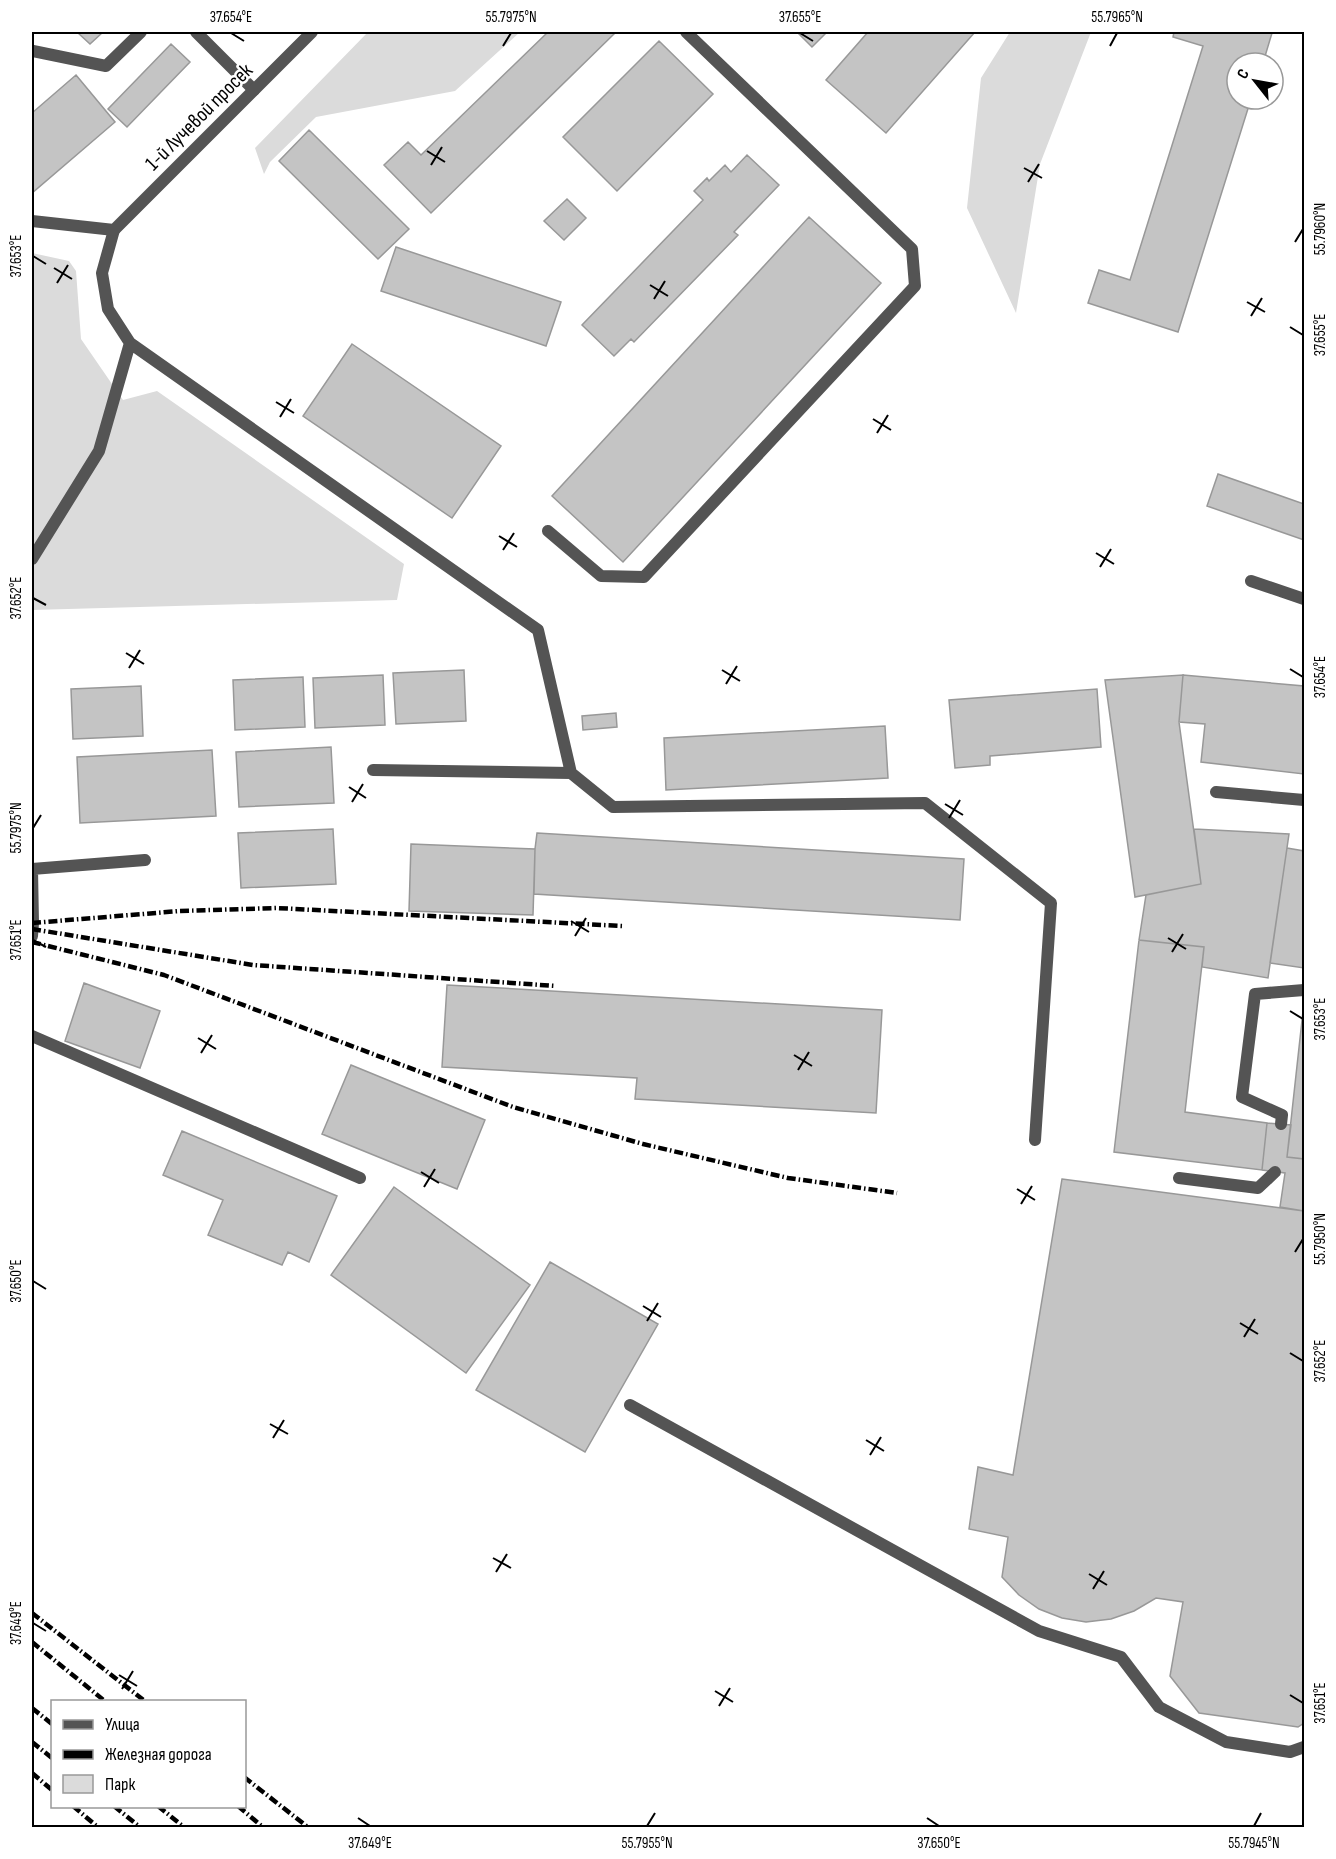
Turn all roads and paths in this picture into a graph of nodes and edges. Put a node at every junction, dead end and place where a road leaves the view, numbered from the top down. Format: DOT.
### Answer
graph roads {
  1 [pos="141,32"];
  2 [pos="196,32"];
  3 [pos="312,32"];
  4 [pos="686,32"];
  5 [pos="33,51"];
  6 [pos="254,90"];
  7 [pos="32,221"];
  8 [pos="114,230"];
  9 [pos="130,343"];
  10 [pos="548,531"];
  11 [pos="32,559"];
  12 [pos="1251,581"];
  13 [pos="1305,599"];
  14 [pos="374,770"];
  15 [pos="571,773"];
  16 [pos="1216,792"];
  17 [pos="1305,800"];
  18 [pos="145,860"];
  19 [pos="32,869"];
  20 [pos="32,936"];
  21 [pos="1305,990"];
  22 [pos="32,1036"];
  23 [pos="1281,1124"];
  24 [pos="1035,1140"];
  25 [pos="1275,1172"];
  26 [pos="360,1178"];
  27 [pos="1179,1178"];
  28 [pos="630,1405"];
  29 [pos="1305,1747"];
  1 -- 5 [label="street"];
  2 -- 6 [label="street"];
  3 -- 6 [label="street, 1-й Лучевой просек"];
  4 -- 10 [label="street"];
  6 -- 8 [label="street, 1-й Лучевой просек"];
  7 -- 8 [label="street"];
  8 -- 9 [label="street"];
  9 -- 11 [label="street"];
  9 -- 15 [label="street"];
  12 -- 13 [label="street"];
  14 -- 15 [label="street"];
  15 -- 24 [label="street"];
  16 -- 17 [label="street"];
  18 -- 19 [label="street"];
  19 -- 20 [label="street"];
  21 -- 23 [label="street"];
  22 -- 26 [label="street"];
  25 -- 27 [label="street"];
  28 -- 29 [label="street"];
}
